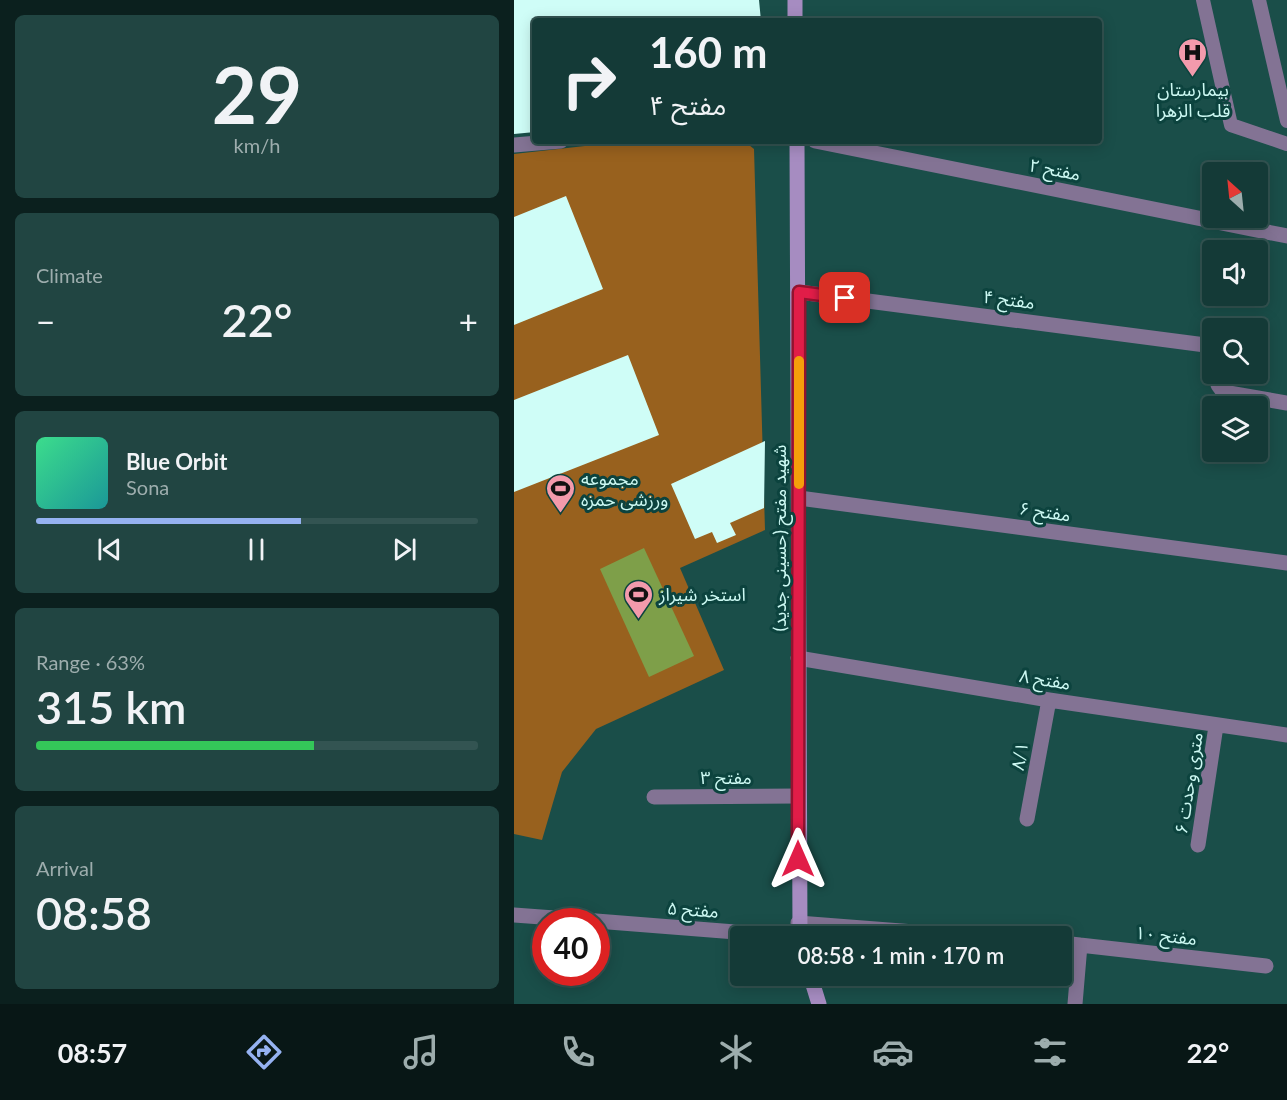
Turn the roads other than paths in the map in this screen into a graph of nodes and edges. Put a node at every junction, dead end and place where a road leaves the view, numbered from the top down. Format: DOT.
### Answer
graph roads {
  1 [pos="795,0"];
  2 [pos="1203,0"];
  3 [pos="1259,0"];
  4 [pos="795,18"];
  5 [pos="1286,121"];
  6 [pos="532,143"];
  7 [pos="797,144"];
  8 [pos="830,144"];
  9 [pos="1286,144"];
  10 [pos="514,145"];
  11 [pos="1286,236"];
  12 [pos="799,292"];
  13 [pos="1202,345"];
  14 [pos="1219,384"];
  15 [pos="1286,403"];
  16 [pos="799,498"];
  17 [pos="1286,563"];
  18 [pos="798,658"];
  19 [pos="1049,700"];
  20 [pos="1216,726"];
  21 [pos="1286,735"];
  22 [pos="798,796"];
  23 [pos="654,797"];
  24 [pos="1027,819"];
  25 [pos="1198,845"];
  26 [pos="514,915"];
  27 [pos="532,916"];
  28 [pos="610,922"];
  29 [pos="799,926"];
  30 [pos="730,932"];
  31 [pos="1072,945"];
  32 [pos="1080,945"];
  33 [pos="1266,966"];
  34 [pos="813,986"];
  35 [pos="819,1004"];
  36 [pos="1075,1004"];
  1 -- 4 [label="street"];
  2 -- 9 [label="lane"];
  3 -- 5 [label="lane"];
  6 -- 10 [label="street"];
  7 -- 12 [label="street, شهید مفتح (حسینی جدید)"];
  8 -- 11 [label="street, مفتح ۲"];
  12 -- 13 [label="street, مفتح ۴"];
  12 -- 16 [label="street, شهید مفتح (حسینی جدید)"];
  14 -- 15 [label="street"];
  16 -- 17 [label="street, مفتح ۶"];
  16 -- 18 [label="street, شهید مفتح (حسینی جدید)"];
  18 -- 19 [label="street, مفتح ۸"];
  18 -- 22 [label="street, شهید مفتح (حسینی جدید)"];
  19 -- 20 [label="street, مفتح ۸"];
  19 -- 24 [label="street, ۸/۱"];
  20 -- 21 [label="street, مفتح ۸"];
  20 -- 25 [label="street, ۶ متری وحدت"];
  22 -- 23 [label="street, مفتح ۳"];
  22 -- 29 [label="street, شهید مفتح (حسینی جدید)"];
  26 -- 27 [label="street, مفتح ۵"];
  28 -- 30 [label="street, مفتح ۵"];
  31 -- 32 [label="street, مفتح ۱۰"];
  32 -- 33 [label="street, مفتح ۱۰"];
  32 -- 36 [label="street"];
  34 -- 35 [label="street"];
}
